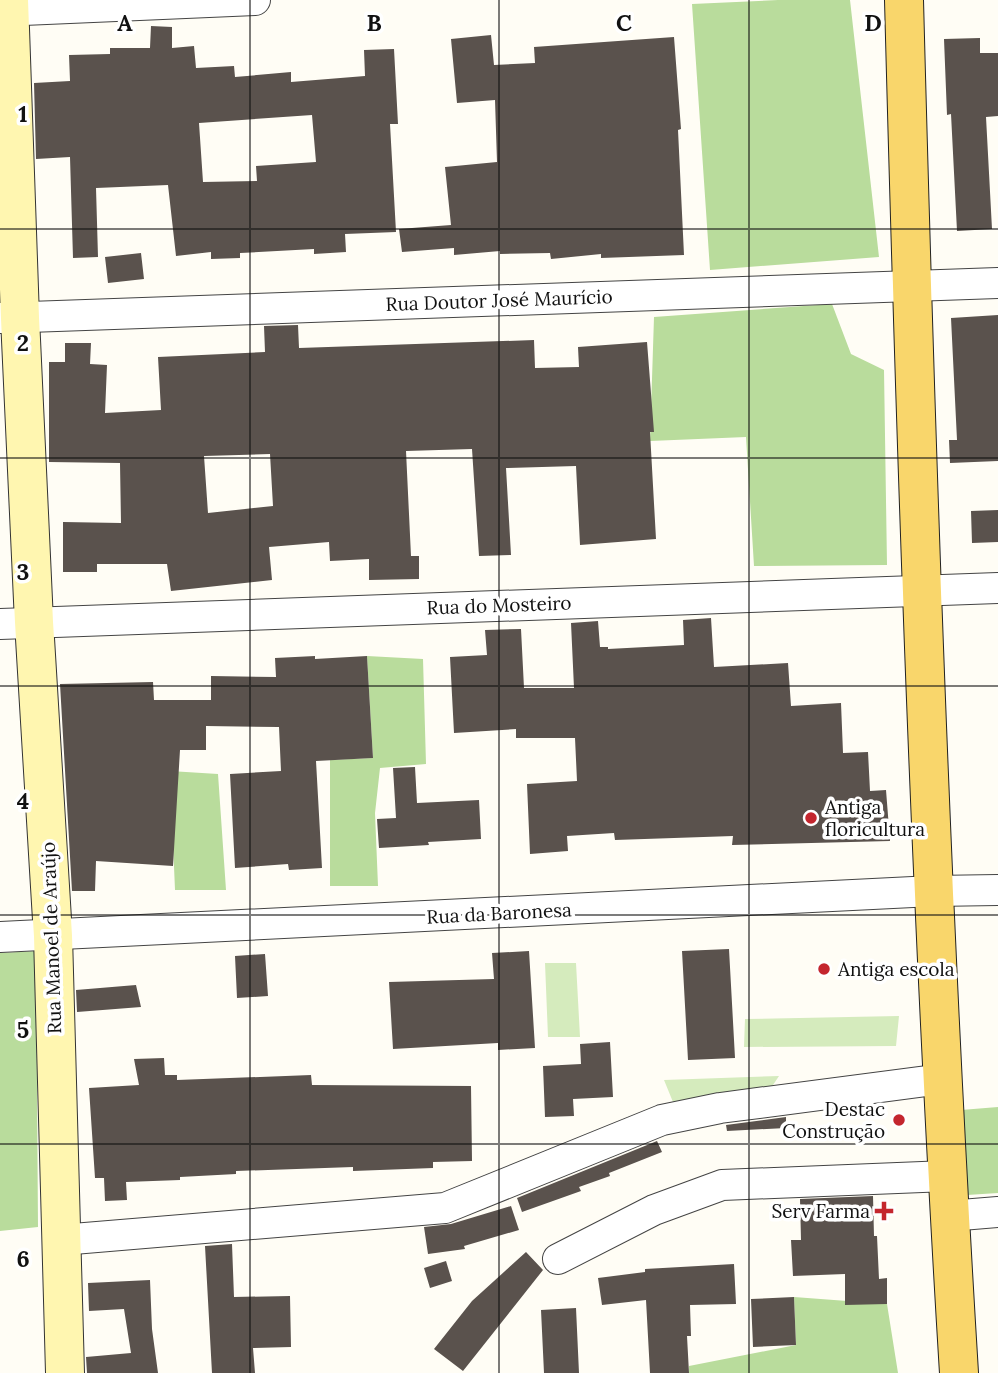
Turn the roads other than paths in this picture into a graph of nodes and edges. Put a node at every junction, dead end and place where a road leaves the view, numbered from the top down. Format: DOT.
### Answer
graph roads {
  1 [pos="255,0"];
  2 [pos="904,0"];
  3 [pos="6,7"];
  4 [pos="998,283"];
  5 [pos="911,285"];
  6 [pos="10,318"];
  7 [pos="998,588"];
  8 [pos="921,590"];
  9 [pos="17,623"];
  10 [pos="998,890"];
  11 [pos="933,891"];
  12 [pos="52,936"];
  13 [pos="0,937"];
  14 [pos="943,1079"];
  15 [pos="947,1176"];
  16 [pos="998,1212"];
  17 [pos="949,1216"];
  18 [pos="61,1240"];
  19 [pos="558,1259"];
  20 [pos="65,1373"];
  21 [pos="959,1373"];
  1 -- 3 [label="street"];
  2 -- 5 [label="main road"];
  3 -- 6 [label="street, Rua Manoel de Araújo"];
  4 -- 5 [label="street, Rua Doutor José Maurício"];
  5 -- 6 [label="street, Rua Doutor José Maurício"];
  5 -- 8 [label="main road"];
  6 -- 9 [label="street, Rua Manoel de Araújo"];
  7 -- 8 [label="street, Rua do Mosteiro"];
  8 -- 9 [label="street, Rua do Mosteiro"];
  8 -- 11 [label="main road"];
  9 -- 12 [label="street, Rua Manoel de Araújo"];
  10 -- 11 [label="street, Rua da Baronesa"];
  11 -- 12 [label="street, Rua da Baronesa"];
  11 -- 14 [label="main road"];
  12 -- 13 [label="street, Rua da Baronesa"];
  12 -- 18 [label="street, Rua Manoel de Araújo"];
  14 -- 15 [label="main road"];
  14 -- 18 [label="street"];
  15 -- 17 [label="main road"];
  15 -- 19 [label="street"];
  16 -- 17 [label="street"];
  17 -- 21 [label="main road"];
  18 -- 20 [label="street, Rua Manoel de Araújo"];
}
